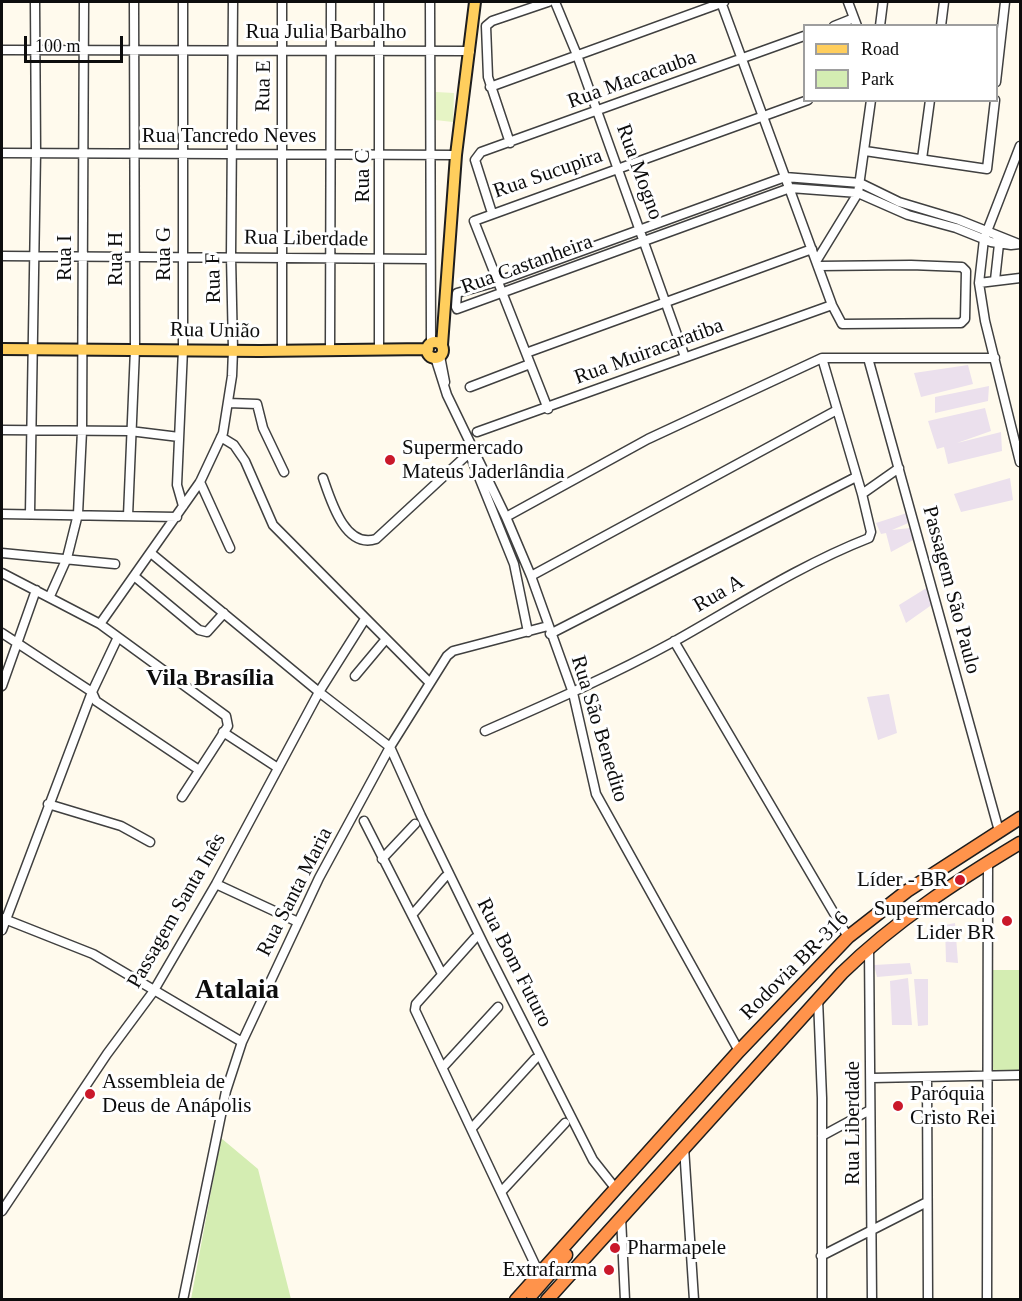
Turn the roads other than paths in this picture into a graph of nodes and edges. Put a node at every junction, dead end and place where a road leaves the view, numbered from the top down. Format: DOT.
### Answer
graph roads {
  1 [pos="34,2"];
  2 [pos="84,2"];
  3 [pos="134,2"];
  4 [pos="183,2"];
  5 [pos="233,2"];
  6 [pos="282,2"];
  7 [pos="331,2"];
  8 [pos="379,2"];
  9 [pos="430,2"];
  10 [pos="475,2"];
  11 [pos="548,2"];
  12 [pos="555,2"];
  13 [pos="722,2"];
  14 [pos="848,2"];
  15 [pos="883,2"];
  16 [pos="944,2"];
  17 [pos="1005,2"];
  18 [pos="855,22"];
  19 [pos="880,24"];
  20 [pos="941,24"];
  21 [pos="803,36"];
  22 [pos="34,49"];
  23 [pos="184,49"];
  24 [pos="2,50"];
  25 [pos="85,50"];
  26 [pos="134,50"];
  27 [pos="233,50"];
  28 [pos="379,50"];
  29 [pos="283,51"];
  30 [pos="331,51"];
  31 [pos="431,51"];
  32 [pos="470,51"];
  33 [pos="577,55"];
  34 [pos="742,59"];
  35 [pos="998,64"];
  36 [pos="490,87"];
  37 [pos="803,102"];
  38 [pos="871,102"];
  39 [pos="930,102"];
  40 [pos="994,102"];
  41 [pos="597,112"];
  42 [pos="765,116"];
  43 [pos="510,143"];
  44 [pos="1020,146"];
  45 [pos="865,151"];
  46 [pos="2,153"];
  47 [pos="36,153"];
  48 [pos="182,153"];
  49 [pos="281,153"];
  50 [pos="82,154"];
  51 [pos="134,154"];
  52 [pos="232,154"];
  53 [pos="331,154"];
  54 [pos="381,155"];
  55 [pos="431,155"];
  56 [pos="456,155"];
  57 [pos="922,159"];
  58 [pos="619,169"];
  59 [pos="1009,171"];
  60 [pos="1020,173"];
  61 [pos="785,177"];
  62 [pos="860,183"];
  63 [pos="789,188"];
  64 [pos="858,193"];
  65 [pos="492,213"];
  66 [pos="957,224"];
  67 [pos="640,229"];
  68 [pos="986,236"];
  69 [pos="644,240"];
  70 [pos="999,244"];
  71 [pos="1020,244"];
  72 [pos="813,249"];
  73 [pos="83,255"];
  74 [pos="134,255"];
  75 [pos="182,255"];
  76 [pos="2,256"];
  77 [pos="34,256"];
  78 [pos="231,256"];
  79 [pos="281,256"];
  80 [pos="331,258"];
  81 [pos="380,259"];
  82 [pos="429,259"];
  83 [pos="818,263"];
  84 [pos="1020,278"];
  85 [pos="995,280"];
  86 [pos="496,282"];
  87 [pos="979,283"];
  88 [pos="501,294"];
  89 [pos="666,302"];
  90 [pos="832,305"];
  91 [pos="2,349"];
  92 [pos="135,349"];
  93 [pos="183,349"];
  94 [pos="33,350"];
  95 [pos="83,350"];
  96 [pos="233,350"];
  97 [pos="330,350"];
  98 [pos="379,350"];
  99 [pos="435,350"];
  100 [pos="282,351"];
  101 [pos="526,353"];
  102 [pos="685,357"];
  103 [pos="822,358"];
  104 [pos="868,358"];
  105 [pos="995,358"];
  106 [pos="530,364"];
  107 [pos="470,387"];
  108 [pos="228,403"];
  109 [pos="548,409"];
  110 [pos="837,410"];
  111 [pos="32,429"];
  112 [pos="2,430"];
  113 [pos="82,430"];
  114 [pos="130,431"];
  115 [pos="477,432"];
  116 [pos="221,436"];
  117 [pos="179,437"];
  118 [pos="467,438"];
  119 [pos="468,454"];
  120 [pos="1020,462"];
  121 [pos="899,468"];
  122 [pos="284,472"];
  123 [pos="856,477"];
  124 [pos="323,478"];
  125 [pos="200,482"];
  126 [pos="862,494"];
  127 [pos="183,506"];
  128 [pos="30,513"];
  129 [pos="2,514"];
  130 [pos="78,514"];
  131 [pos="128,516"];
  132 [pos="177,517"];
  133 [pos="506,517"];
  134 [pos="230,548"];
  135 [pos="2,553"];
  136 [pos="152,554"];
  137 [pos="67,558"];
  138 [pos="115,564"];
  139 [pos="2,573"];
  140 [pos="134,576"];
  141 [pos="531,576"];
  142 [pos="36,590"];
  143 [pos="50,596"];
  144 [pos="224,613"];
  145 [pos="365,619"];
  146 [pos="100,624"];
  147 [pos="549,630"];
  148 [pos="528,632"];
  149 [pos="2,633"];
  150 [pos="118,637"];
  151 [pos="386,639"];
  152 [pos="17,640"];
  153 [pos="674,641"];
  154 [pos="355,676"];
  155 [pos="428,681"];
  156 [pos="2,686"];
  157 [pos="92,692"];
  158 [pos="319,692"];
  159 [pos="573,693"];
  160 [pos="226,729"];
  161 [pos="484,731"];
  162 [pos="390,747"];
  163 [pos="278,768"];
  164 [pos="199,770"];
  165 [pos="182,797"];
  166 [pos="48,804"];
  167 [pos="1020,818"];
  168 [pos="364,821"];
  169 [pos="415,824"];
  170 [pos="999,831"];
  171 [pos="150,842"];
  172 [pos="1020,843"];
  173 [pos="382,859"];
  174 [pos="988,862"];
  175 [pos="445,877"];
  176 [pos="216,884"];
  177 [pos="412,915"];
  178 [pos="3,919"];
  179 [pos="298,922"];
  180 [pos="2,930"];
  181 [pos="848,937"];
  182 [pos="475,938"];
  183 [pos="869,947"];
  184 [pos="442,974"];
  185 [pos="153,992"];
  186 [pos="818,999"];
  187 [pos="498,1007"];
  188 [pos="242,1042"];
  189 [pos="739,1052"];
  190 [pos="535,1059"];
  191 [pos="443,1067"];
  192 [pos="987,1075"];
  193 [pos="1020,1075"];
  194 [pos="872,1078"];
  195 [pos="927,1078"];
  196 [pos="870,1110"];
  197 [pos="565,1123"];
  198 [pos="472,1128"];
  199 [pos="822,1136"];
  200 [pos="684,1147"];
  201 [pos="616,1189"];
  202 [pos="502,1191"];
  203 [pos="927,1202"];
  204 [pos="2,1211"];
  205 [pos="621,1217"];
  206 [pos="585,1223"];
  207 [pos="872,1230"];
  208 [pos="821,1256"];
  209 [pos="539,1273"];
  210 [pos="560,1294"];
  211 [pos="183,1299"];
  212 [pos="516,1299"];
  213 [pos="526,1299"];
  214 [pos="547,1299"];
  215 [pos="625,1299"];
  216 [pos="694,1299"];
  217 [pos="822,1299"];
  218 [pos="872,1299"];
  219 [pos="928,1299"];
  220 [pos="987,1299"];
  1 -- 22 [label="street"];
  2 -- 25 [label="street, Rua I"];
  3 -- 26 [label="street, Rua H"];
  4 -- 23 [label="street, Rua G"];
  5 -- 27 [label="street, Rua F"];
  6 -- 29 [label="street, Rua E"];
  7 -- 30 [label="street"];
  8 -- 28 [label="street, Rua C"];
  9 -- 31 [label="street, Rua São Benedito"];
  10 -- 32 [label="main road"];
  11 -- 36 [label="street"];
  12 -- 33 [label="street, Rua Mogno"];
  13 -- 33 [label="street"];
  13 -- 34 [label="street"];
  14 -- 18 [label="street"];
  15 -- 19 [label="street"];
  16 -- 20 [label="street"];
  17 -- 35 [label="street"];
  21 -- 34 [label="street, Rua Macacauba"];
  22 -- 24 [label="street, Rua Julia Barbalho"];
  22 -- 25 [label="street, Rua Julia Barbalho"];
  22 -- 47 [label="street"];
  23 -- 26 [label="street, Rua Julia Barbalho"];
  23 -- 27 [label="street, Rua Julia Barbalho"];
  23 -- 48 [label="street, Rua G"];
  25 -- 26 [label="street, Rua Julia Barbalho"];
  25 -- 50 [label="street, Rua I"];
  26 -- 51 [label="street, Rua H"];
  27 -- 29 [label="street, Rua Julia Barbalho"];
  27 -- 52 [label="street, Rua F"];
  28 -- 30 [label="street, Rua Julia Barbalho"];
  28 -- 31 [label="street, Rua Julia Barbalho"];
  28 -- 54 [label="street, Rua C"];
  29 -- 30 [label="street, Rua Julia Barbalho"];
  29 -- 49 [label="street, Rua E"];
  30 -- 53 [label="street"];
  31 -- 32 [label="street, Rua Julia Barbalho"];
  31 -- 55 [label="street, Rua São Benedito"];
  32 -- 56 [label="main road"];
  33 -- 36 [label="street"];
  33 -- 41 [label="street, Rua Mogno"];
  34 -- 41 [label="street, Rua Macacauba"];
  34 -- 42 [label="street"];
  36 -- 43 [label="street"];
  37 -- 42 [label="street, Rua Sucupira"];
  38 -- 45 [label="street"];
  39 -- 57 [label="street"];
  40 -- 57 [label="street"];
  41 -- 43 [label="street, Rua Macacauba"];
  41 -- 58 [label="street, Rua Mogno"];
  42 -- 58 [label="street, Rua Sucupira"];
  42 -- 61 [label="street"];
  43 -- 65 [label="street, Rua Macacauba"];
  44 -- 59 [label="street"];
  45 -- 57 [label="street"];
  45 -- 62 [label="street"];
  46 -- 47 [label="street, Rua Tancredo Neves"];
  47 -- 50 [label="street, Rua Tancredo Neves"];
  47 -- 77 [label="street"];
  48 -- 51 [label="street, Rua Tancredo Neves"];
  48 -- 52 [label="street, Rua Tancredo Neves"];
  48 -- 75 [label="street, Rua G"];
  49 -- 52 [label="street, Rua Tancredo Neves"];
  49 -- 53 [label="street, Rua Tancredo Neves"];
  49 -- 79 [label="street, Rua E"];
  50 -- 51 [label="street, Rua Tancredo Neves"];
  50 -- 73 [label="street, Rua I"];
  51 -- 74 [label="street, Rua H"];
  52 -- 78 [label="street, Rua F"];
  53 -- 54 [label="street, Rua Tancredo Neves"];
  53 -- 80 [label="street"];
  54 -- 55 [label="street, Rua Tancredo Neves"];
  54 -- 81 [label="street, Rua C"];
  55 -- 56 [label="street, Rua Tancredo Neves"];
  55 -- 82 [label="street, Rua São Benedito"];
  56 -- 99 [label="main road"];
  58 -- 65 [label="street, Rua Sucupira"];
  58 -- 67 [label="street, Rua Mogno"];
  59 -- 60 [label="street"];
  59 -- 68 [label="street"];
  61 -- 62 [label="street, Rua Castanheira"];
  61 -- 63 [label="street"];
  61 -- 67 [label="street, Rua Castanheira"];
  62 -- 64 [label="street"];
  62 -- 66 [label="street, Rua Castanheira"];
  63 -- 64 [label="street, Rua Castanheira"];
  63 -- 69 [label="street, Rua Castanheira"];
  63 -- 72 [label="street"];
  64 -- 66 [label="street, Rua Castanheira"];
  64 -- 83 [label="street"];
  65 -- 86 [label="street, Rua Sucupira"];
  66 -- 68 [label="street, Rua Castanheira"];
  67 -- 69 [label="street, Rua Mogno"];
  67 -- 86 [label="street, Rua Castanheira"];
  68 -- 70 [label="street"];
  68 -- 71 [label="street"];
  68 -- 87 [label="street"];
  69 -- 88 [label="street, Rua Castanheira"];
  69 -- 89 [label="street, Rua Mogno"];
  70 -- 71 [label="street"];
  70 -- 85 [label="street"];
  72 -- 83 [label="street"];
  72 -- 89 [label="street"];
  73 -- 74 [label="street, Rua Liberdade"];
  73 -- 77 [label="street, Rua Liberdade"];
  73 -- 95 [label="street, Rua I"];
  74 -- 75 [label="street, Rua Liberdade"];
  74 -- 92 [label="street, Rua H"];
  75 -- 78 [label="street, Rua Liberdade"];
  75 -- 93 [label="street, Rua G"];
  76 -- 77 [label="street, Rua Liberdade"];
  77 -- 94 [label="street"];
  78 -- 79 [label="street, Rua Liberdade"];
  78 -- 96 [label="street, Rua F"];
  79 -- 80 [label="street, Rua Liberdade"];
  79 -- 100 [label="street, Rua E"];
  80 -- 81 [label="street, Rua Liberdade"];
  80 -- 97 [label="street"];
  81 -- 82 [label="street, Rua Liberdade"];
  81 -- 98 [label="street, Rua C"];
  82 -- 99 [label="street, Rua São Benedito"];
  83 -- 90 [label="street"];
  83 -- 90 [label="street"];
  84 -- 85 [label="street"];
  85 -- 87 [label="street"];
  86 -- 88 [label="street"];
  86 -- 88 [label="street, Rua Castanheira"];
  87 -- 105 [label="street"];
  88 -- 101 [label="street"];
  89 -- 101 [label="street"];
  89 -- 102 [label="street, Rua Mogno"];
  90 -- 102 [label="street, Rua Muiracaratiba"];
  91 -- 94 [label="main road, Rua União"];
  92 -- 93 [label="main road, Rua União"];
  92 -- 95 [label="main road, Rua União"];
  92 -- 114 [label="street, Rua H"];
  93 -- 96 [label="main road, Rua União"];
  93 -- 117 [label="street, Rua G"];
  94 -- 95 [label="main road, Rua União"];
  94 -- 111 [label="street"];
  95 -- 113 [label="street, Rua I"];
  96 -- 100 [label="main road, Rua União"];
  96 -- 108 [label="street, Rua F"];
  97 -- 98 [label="main road, Rua União"];
  97 -- 100 [label="main road, Rua União"];
  98 -- 99 [label="main road, Rua União"];
  99 -- 118 [label="street, Rua São Benedito"];
  101 -- 106 [label="street"];
  102 -- 109 [label="street, Rua Muiracaratiba"];
  103 -- 104 [label="street"];
  103 -- 110 [label="street"];
  103 -- 133 [label="street"];
  104 -- 105 [label="street"];
  104 -- 121 [label="street, Passagem São Paulo"];
  105 -- 120 [label="street"];
  106 -- 107 [label="street"];
  106 -- 109 [label="street"];
  108 -- 116 [label="street, Rua F"];
  108 -- 122 [label="street"];
  109 -- 115 [label="street, Rua Muiracaratiba"];
  110 -- 123 [label="street"];
  110 -- 141 [label="street"];
  111 -- 112 [label="street"];
  111 -- 113 [label="street"];
  111 -- 128 [label="street"];
  113 -- 114 [label="street"];
  113 -- 130 [label="street, Rua I"];
  114 -- 117 [label="street"];
  114 -- 131 [label="street, Rua H"];
  116 -- 125 [label="street, Rua F"];
  116 -- 145 [label="street"];
  117 -- 127 [label="street, Rua G"];
  118 -- 119 [label="street, Rua São Benedito"];
  118 -- 133 [label="street, Rua São Benedito"];
  119 -- 124 [label="street"];
  119 -- 148 [label="street, Rua São Benedito"];
  121 -- 126 [label="street"];
  121 -- 170 [label="street, Passagem São Paulo"];
  123 -- 126 [label="street"];
  123 -- 147 [label="street, Rua Santa Maria"];
  125 -- 127 [label="street, Rua F"];
  125 -- 134 [label="street"];
  126 -- 153 [label="street, Rua A"];
  127 -- 132 [label="street, Rua F"];
  128 -- 129 [label="street"];
  128 -- 130 [label="street"];
  130 -- 131 [label="street"];
  130 -- 137 [label="street, Rua I"];
  131 -- 132 [label="street"];
  132 -- 136 [label="street, Rua F"];
  133 -- 141 [label="street, Rua São Benedito"];
  135 -- 137 [label="street"];
  136 -- 140 [label="street, Rua F"];
  136 -- 144 [label="street"];
  137 -- 138 [label="street"];
  137 -- 143 [label="street, Rua I"];
  139 -- 142 [label="street"];
  140 -- 144 [label="street"];
  140 -- 146 [label="street, Rua F"];
  141 -- 147 [label="street, Rua São Benedito"];
  142 -- 143 [label="street"];
  142 -- 152 [label="street"];
  143 -- 146 [label="street"];
  144 -- 158 [label="street"];
  145 -- 151 [label="street"];
  145 -- 158 [label="street, Passagem Santa Inês"];
  146 -- 150 [label="street"];
  147 -- 148 [label="street, Rua Santa Maria"];
  147 -- 159 [label="street, Rua São Benedito"];
  148 -- 155 [label="street, Rua Santa Maria"];
  149 -- 152 [label="street"];
  150 -- 157 [label="street"];
  150 -- 160 [label="street"];
  151 -- 154 [label="street"];
  151 -- 155 [label="street"];
  152 -- 156 [label="street"];
  152 -- 157 [label="street"];
  153 -- 159 [label="street, Rua A"];
  153 -- 181 [label="street"];
  155 -- 162 [label="street, Rua Santa Maria"];
  157 -- 164 [label="street"];
  157 -- 166 [label="street"];
  158 -- 162 [label="street"];
  158 -- 163 [label="street, Passagem Santa Inês"];
  159 -- 161 [label="street, Rua A"];
  159 -- 189 [label="street, Rua São Benedito"];
  160 -- 163 [label="street"];
  160 -- 164 [label="street"];
  162 -- 179 [label="street, Rua Santa Maria"];
  162 -- 201 [label="street, Rua Bom Futuro"];
  163 -- 176 [label="street, Passagem Santa Inês"];
  164 -- 165 [label="street"];
  166 -- 171 [label="street"];
  166 -- 178 [label="street"];
  167 -- 170 [label="highway, Rodovia BR-316"];
  168 -- 173 [label="street"];
  169 -- 173 [label="street"];
  170 -- 181 [label="highway, Rodovia BR-316"];
  172 -- 174 [label="highway"];
  173 -- 177 [label="street"];
  174 -- 183 [label="highway"];
  174 -- 192 [label="street"];
  175 -- 177 [label="street"];
  176 -- 179 [label="street"];
  176 -- 185 [label="street, Passagem Santa Inês"];
  177 -- 184 [label="street"];
  178 -- 180 [label="street"];
  178 -- 185 [label="street"];
  179 -- 188 [label="street, Rua Santa Maria"];
  181 -- 189 [label="highway, Rodovia BR-316"];
  182 -- 184 [label="street"];
  183 -- 186 [label="highway"];
  183 -- 194 [label="street, Rua Liberdade"];
  184 -- 191 [label="street"];
  185 -- 188 [label="street"];
  185 -- 204 [label="street, Passagem Santa Inês"];
  186 -- 199 [label="street"];
  186 -- 200 [label="highway"];
  187 -- 191 [label="street"];
  188 -- 211 [label="street, Rua Santa Maria"];
  189 -- 201 [label="highway, Rodovia BR-316"];
  190 -- 198 [label="street"];
  191 -- 198 [label="street"];
  192 -- 193 [label="street"];
  192 -- 195 [label="street"];
  192 -- 220 [label="street"];
  194 -- 195 [label="street"];
  194 -- 196 [label="street, Rua Liberdade"];
  195 -- 203 [label="street"];
  196 -- 199 [label="street"];
  196 -- 207 [label="street, Rua Liberdade"];
  197 -- 202 [label="street"];
  198 -- 202 [label="street"];
  199 -- 208 [label="street"];
  200 -- 205 [label="highway"];
  200 -- 216 [label="street"];
  201 -- 206 [label="highway, Rodovia BR-316"];
  202 -- 209 [label="street"];
  203 -- 207 [label="street"];
  203 -- 219 [label="street"];
  205 -- 210 [label="highway"];
  205 -- 215 [label="street"];
  206 -- 209 [label="highway"];
  206 -- 213 [label="highway"];
  207 -- 208 [label="street"];
  207 -- 218 [label="street, Rua Liberdade"];
  208 -- 217 [label="street"];
  209 -- 212 [label="highway"];
  210 -- 214 [label="highway"];
}
